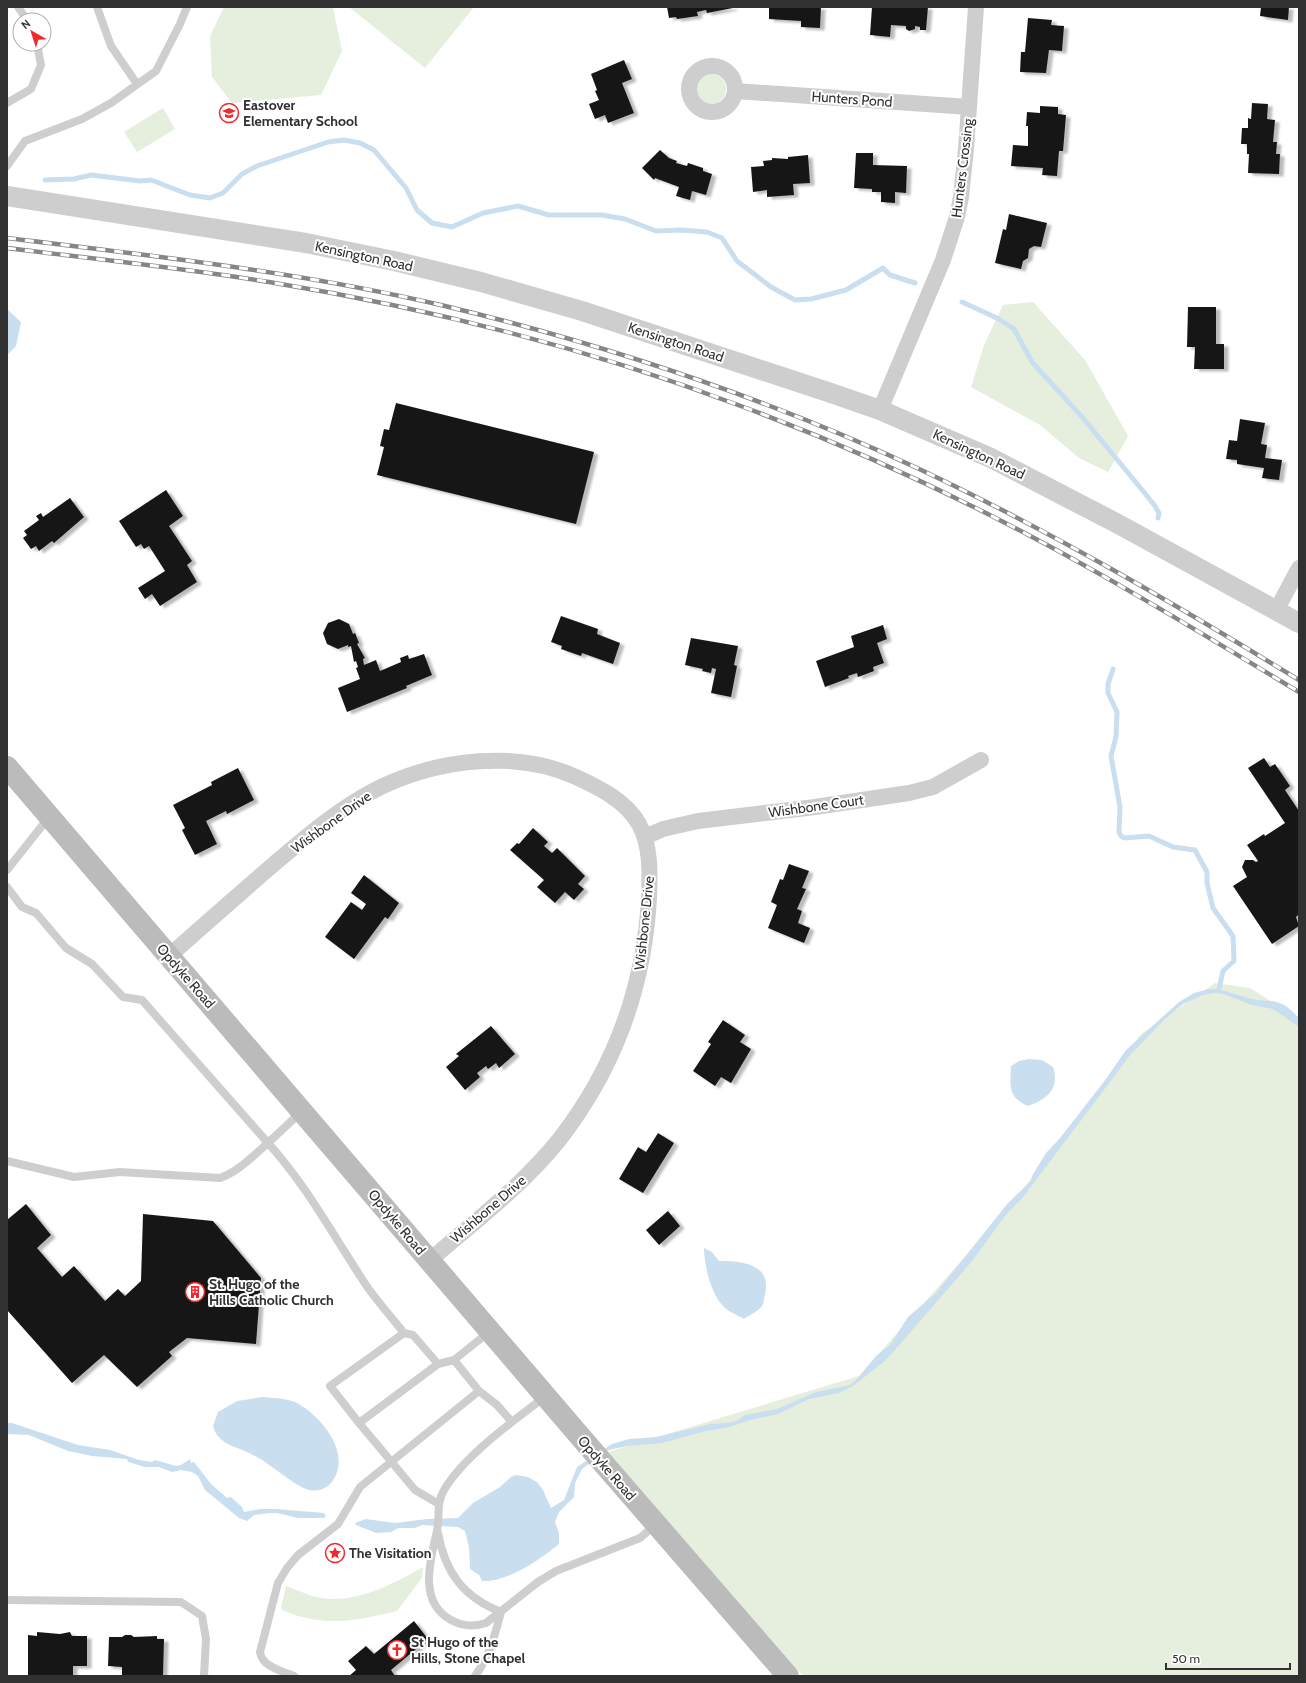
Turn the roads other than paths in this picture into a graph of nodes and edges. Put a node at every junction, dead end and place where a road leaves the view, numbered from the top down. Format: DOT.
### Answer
graph roads {
  1 [pos="97,7"];
  2 [pos="187,7"];
  3 [pos="976,7"];
  4 [pos="38,52"];
  5 [pos="137,84"];
  6 [pos="735,91"];
  7 [pos="7,103"];
  8 [pos="969,107"];
  9 [pos="7,166"];
  10 [pos="7,196"];
  11 [pos="880,410"];
  12 [pos="1299,568"];
  13 [pos="1276,611"];
  14 [pos="1299,623"];
  15 [pos="981,760"];
  16 [pos="7,767"];
  17 [pos="50,817"];
  18 [pos="645,837"];
  19 [pos="7,870"];
  20 [pos="7,887"];
  21 [pos="169,956"];
  22 [pos="302,1111"];
  23 [pos="268,1143"];
  24 [pos="7,1161"];
  25 [pos="429,1261"];
  26 [pos="490,1332"];
  27 [pos="404,1333"];
  28 [pos="454,1360"];
  29 [pos="438,1364"];
  30 [pos="479,1391"];
  31 [pos="546,1397"];
  32 [pos="512,1422"];
  33 [pos="359,1423"];
  34 [pos="391,1462"];
  35 [pos="439,1504"];
  36 [pos="656,1524"];
  37 [pos="438,1530"];
  38 [pos="7,1600"];
  39 [pos="501,1612"];
  40 [pos="204,1676"];
  41 [pos="294,1676"];
  42 [pos="475,1676"];
  43 [pos="788,1676"];
  1 -- 5 [label="lane"];
  2 -- 5 [label="lane"];
  3 -- 8 [label="street, Hunters Crossing"];
  4 -- 7 [label="lane"];
  5 -- 9 [label="lane"];
  6 -- 8 [label="street, Hunters Pond"];
  8 -- 11 [label="street, Hunters Crossing"];
  10 -- 11 [label="street, Kensington Road"];
  11 -- 13 [label="street, Kensington Road"];
  12 -- 13 [label="street"];
  13 -- 14 [label="street, Kensington Road"];
  15 -- 18 [label="street, Wishbone Court"];
  16 -- 17 [label="main road, Opdyke Road"];
  17 -- 19 [label="lane"];
  17 -- 21 [label="main road, Opdyke Road"];
  18 -- 21 [label="street, Wishbone Drive"];
  18 -- 25 [label="street, Wishbone Drive"];
  20 -- 23 [label="lane"];
  21 -- 22 [label="main road, Opdyke Road"];
  22 -- 23 [label="lane"];
  22 -- 25 [label="main road, Opdyke Road"];
  23 -- 24 [label="lane"];
  23 -- 27 [label="lane"];
  25 -- 26 [label="main road, Opdyke Road"];
  26 -- 28 [label="lane"];
  26 -- 31 [label="main road, Opdyke Road"];
  27 -- 29 [label="lane"];
  27 -- 33 [label="lane"];
  28 -- 29 [label="lane"];
  28 -- 30 [label="lane"];
  29 -- 33 [label="lane"];
  30 -- 32 [label="lane"];
  30 -- 34 [label="lane"];
  31 -- 32 [label="lane"];
  31 -- 36 [label="main road, Opdyke Road"];
  32 -- 35 [label="lane"];
  33 -- 34 [label="lane"];
  34 -- 35 [label="lane"];
  34 -- 41 [label="lane"];
  35 -- 37 [label="lane"];
  36 -- 39 [label="lane"];
  36 -- 43 [label="main road, Opdyke Road"];
  37 -- 39 [label="lane"];
  37 -- 39 [label="lane"];
  38 -- 40 [label="lane"];
  39 -- 42 [label="lane"];
}
